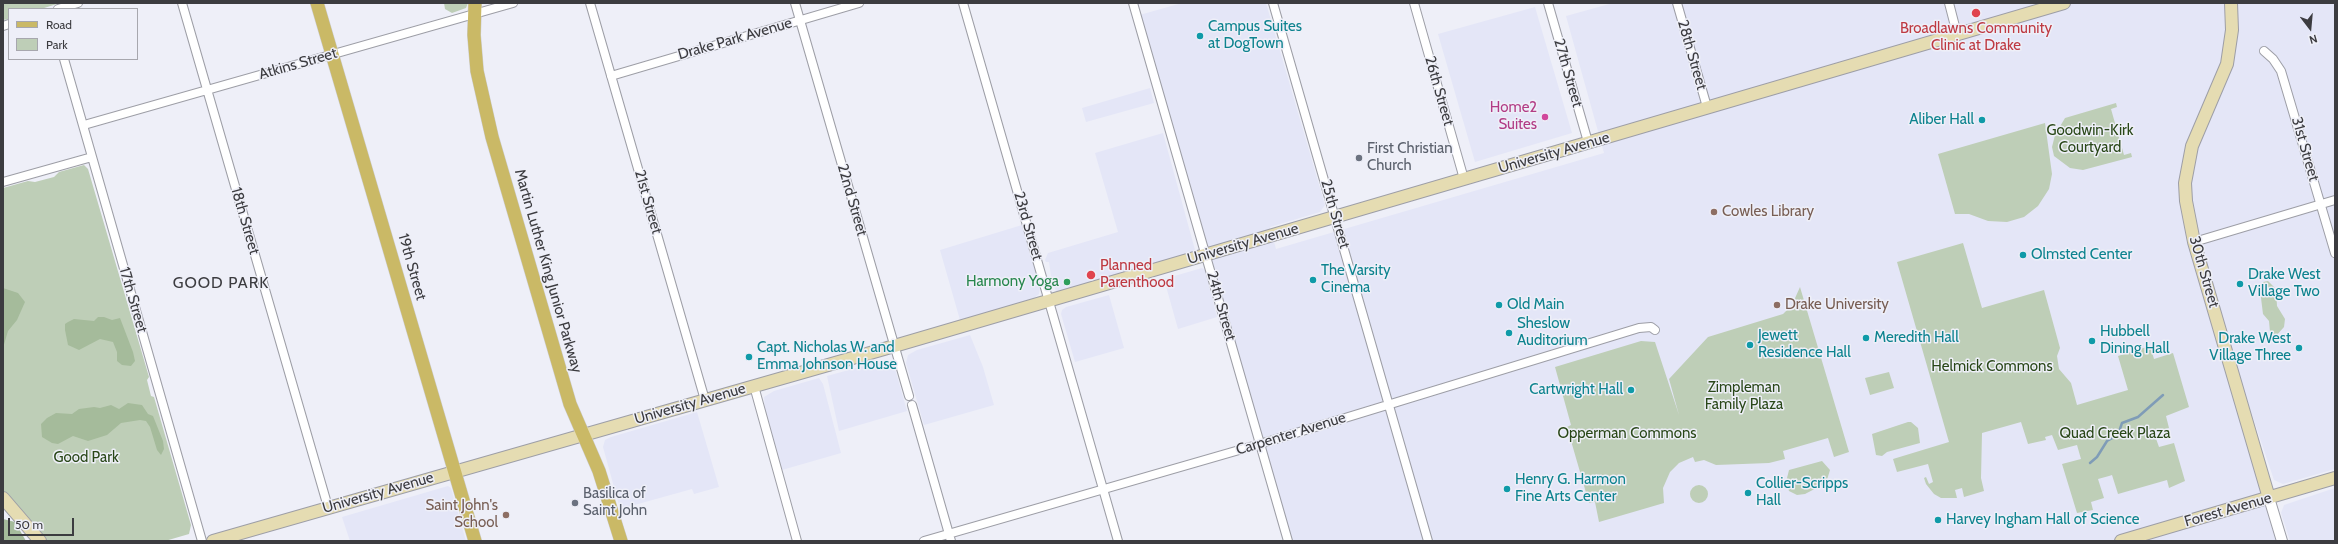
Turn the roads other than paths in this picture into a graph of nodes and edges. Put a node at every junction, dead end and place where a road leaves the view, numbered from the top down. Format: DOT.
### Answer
graph roads {
  1 [pos="78,3"];
  2 [pos="182,3"];
  3 [pos="317,3"];
  4 [pos="513,3"];
  5 [pos="590,3"];
  6 [pos="795,3"];
  7 [pos="859,3"];
  8 [pos="963,3"];
  9 [pos="1133,3"];
  10 [pos="1273,3"];
  11 [pos="1414,3"];
  12 [pos="1548,3"];
  13 [pos="1677,3"];
  14 [pos="1949,3"];
  15 [pos="2064,3"];
  16 [pos="2231,3"];
  17 [pos="61,8"];
  18 [pos="475,8"];
  19 [pos="800,20"];
  20 [pos="1958,34"];
  21 [pos="2264,51"];
  22 [pos="332,54"];
  23 [pos="64,60"];
  24 [pos="611,76"];
  25 [pos="206,90"];
  26 [pos="1707,107"];
  27 [pos="84,125"];
  28 [pos="1588,142"];
  29 [pos="92,157"];
  30 [pos="1464,179"];
  31 [pos="3,182"];
  32 [pos="2335,200"];
  33 [pos="2321,204"];
  34 [pos="1336,216"];
  35 [pos="2194,242"];
  36 [pos="2335,252"];
  37 [pos="1206,254"];
  38 [pos="1049,300"];
  39 [pos="1655,330"];
  40 [pos="895,346"];
  41 [pos="754,386"];
  42 [pos="909,396"];
  43 [pos="705,400"];
  44 [pos="912,405"];
  45 [pos="1389,405"];
  46 [pos="583,434"];
  47 [pos="1260,444"];
  48 [pos="455,472"];
  49 [pos="2335,478"];
  50 [pos="1104,489"];
  51 [pos="3,498"];
  52 [pos="2270,498"];
  53 [pos="328,507"];
  54 [pos="950,537"];
  55 [pos="2135,539"];
  56 [pos="40,541"];
  57 [pos="202,541"];
  58 [pos="213,541"];
  59 [pos="475,541"];
  60 [pos="621,541"];
  61 [pos="797,541"];
  62 [pos="924,541"];
  63 [pos="1118,541"];
  64 [pos="1288,541"];
  65 [pos="1428,541"];
  66 [pos="2121,541"];
  67 [pos="2282,541"];
  1 -- 17 [label="street"];
  2 -- 25 [label="street, 18th Street"];
  3 -- 22 [label="main road, 19th Street"];
  4 -- 18 [label="street, Atkins Street"];
  5 -- 24 [label="street, 21st Street"];
  6 -- 19 [label="street, 22nd Street"];
  7 -- 19 [label="street, Drake Park Avenue"];
  8 -- 38 [label="street, 23rd Street"];
  9 -- 37 [label="street, 24th Street"];
  10 -- 34 [label="street, 25th Street"];
  11 -- 30 [label="street, 26th Street"];
  12 -- 28 [label="street, 27th Street"];
  13 -- 26 [label="street, 28th Street"];
  14 -- 20 [label="street"];
  15 -- 20 [label="main road, University Avenue"];
  16 -- 35 [label="main road, 30th Street"];
  18 -- 22 [label="street, Atkins Street"];
  18 -- 46 [label="main road, Martin Luther King Junior Parkway"];
  19 -- 24 [label="street, Drake Park Avenue"];
  19 -- 40 [label="street, 22nd Street"];
  20 -- 26 [label="main road, University Avenue"];
  21 -- 33 [label="street, 31st Street"];
  22 -- 25 [label="street, Atkins Street"];
  22 -- 48 [label="main road, 19th Street"];
  23 -- 27 [label="street, 17th Street"];
  24 -- 43 [label="street, 21st Street"];
  25 -- 27 [label="street, Atkins Street"];
  25 -- 53 [label="street, 18th Street"];
  26 -- 28 [label="main road, University Avenue"];
  27 -- 29 [label="street, 17th Street"];
  28 -- 30 [label="main road, University Avenue"];
  29 -- 31 [label="street"];
  29 -- 57 [label="street, 17th Street"];
  30 -- 34 [label="main road, University Avenue"];
  32 -- 33 [label="street"];
  33 -- 35 [label="street"];
  33 -- 36 [label="street, 31st Street"];
  34 -- 37 [label="main road, University Avenue"];
  34 -- 45 [label="street, 25th Street"];
  35 -- 52 [label="main road, 30th Street"];
  37 -- 38 [label="main road, University Avenue"];
  37 -- 47 [label="street, 24th Street"];
  38 -- 40 [label="main road, University Avenue"];
  38 -- 50 [label="street, 23rd Street"];
  39 -- 45 [label="street, Carpenter Avenue"];
  40 -- 41 [label="main road, University Avenue"];
  40 -- 42 [label="street, 22nd Street"];
  41 -- 43 [label="main road, University Avenue"];
  41 -- 61 [label="street"];
  43 -- 46 [label="main road, University Avenue"];
  44 -- 54 [label="street"];
  45 -- 47 [label="street, Carpenter Avenue"];
  45 -- 65 [label="street, 25th Street"];
  46 -- 48 [label="main road, University Avenue"];
  46 -- 60 [label="main road, Martin Luther King Junior Parkway"];
  47 -- 50 [label="street, Carpenter Avenue"];
  47 -- 64 [label="street, 24th Street"];
  48 -- 53 [label="main road, University Avenue"];
  48 -- 59 [label="main road, 19th Street"];
  49 -- 52 [label="main road, Forest Avenue"];
  50 -- 54 [label="street, Carpenter Avenue"];
  50 -- 63 [label="street, 23rd Street"];
  51 -- 56 [label="main road"];
  52 -- 55 [label="main road, Forest Avenue"];
  52 -- 67 [label="street, 30th Street"];
  53 -- 58 [label="main road, University Avenue"];
  54 -- 62 [label="street, Carpenter Avenue"];
  55 -- 66 [label="main road, Forest Avenue"];
}
